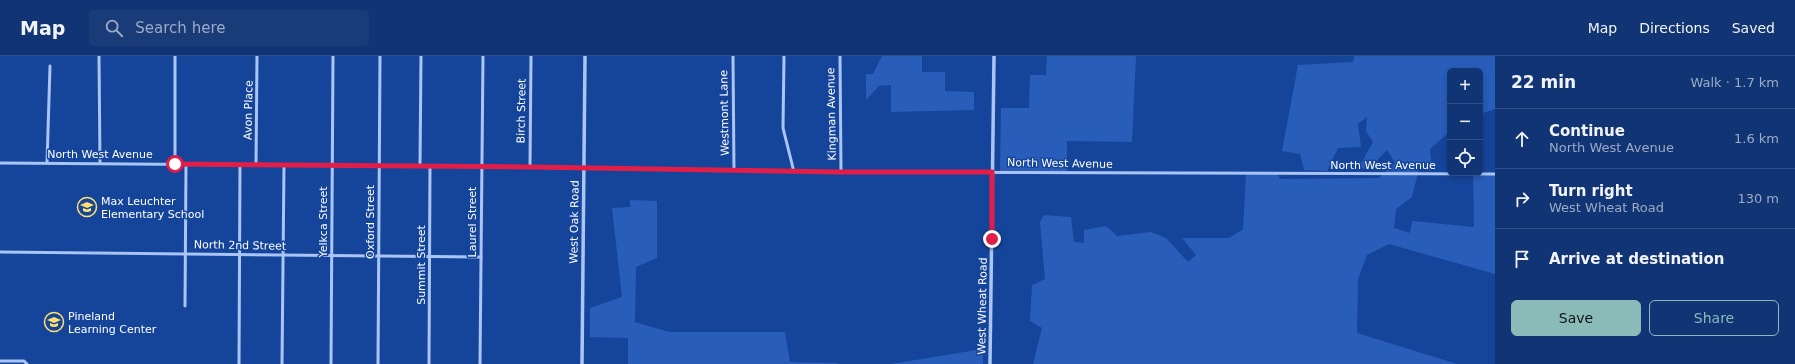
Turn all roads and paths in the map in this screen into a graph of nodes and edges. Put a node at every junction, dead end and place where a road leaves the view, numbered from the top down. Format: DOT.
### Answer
graph roads {
  1 [pos="99,56"];
  2 [pos="175,56"];
  3 [pos="257,56"];
  4 [pos="333,56"];
  5 [pos="380,56"];
  6 [pos="421,56"];
  7 [pos="483,56"];
  8 [pos="531,56"];
  9 [pos="585,56"];
  10 [pos="733,56"];
  11 [pos="784,56"];
  12 [pos="840,56"];
  13 [pos="994,56"];
  14 [pos="50,66"];
  15 [pos="0,163"];
  16 [pos="47,163"];
  17 [pos="100,163"];
  18 [pos="175,164"];
  19 [pos="186,164"];
  20 [pos="240,164"];
  21 [pos="256,165"];
  22 [pos="284,165"];
  23 [pos="333,165"];
  24 [pos="379,166"];
  25 [pos="420,166"];
  26 [pos="430,166"];
  27 [pos="481,166"];
  28 [pos="530,167"];
  29 [pos="584,168"];
  30 [pos="734,171"];
  31 [pos="794,172"];
  32 [pos="841,172"];
  33 [pos="992,172"];
  34 [pos="1495,174"];
  35 [pos="0,252"];
  36 [pos="186,254"];
  37 [pos="240,254"];
  38 [pos="283,255"];
  39 [pos="332,255"];
  40 [pos="379,256"];
  41 [pos="430,256"];
  42 [pos="480,256"];
  43 [pos="185,306"];
  44 [pos="0,361"];
  45 [pos="27,363"];
  46 [pos="239,364"];
  47 [pos="282,364"];
  48 [pos="331,364"];
  49 [pos="378,364"];
  50 [pos="429,364"];
  51 [pos="480,364"];
  52 [pos="582,364"];
  53 [pos="990,364"];
  1 -- 17 [label="street"];
  2 -- 18 [label="street"];
  3 -- 21 [label="street, Avon Place"];
  4 -- 23 [label="street, Yelkca Street"];
  5 -- 24 [label="street, Oxford Street"];
  6 -- 25 [label="street"];
  7 -- 27 [label="street, Laurel Street"];
  8 -- 28 [label="street, Birch Street"];
  9 -- 29 [label="street, West Oak Road"];
  10 -- 30 [label="street, Westmont Lane"];
  11 -- 31 [label="street"];
  12 -- 32 [label="street, Kingman Avenue"];
  13 -- 33 [label="street, West Wheat Road"];
  14 -- 16 [label="street"];
  15 -- 16 [label="street, North West Avenue"];
  16 -- 17 [label="street, North West Avenue"];
  17 -- 18 [label="street, North West Avenue"];
  18 -- 19 [label="street, North West Avenue"];
  19 -- 20 [label="street, North West Avenue"];
  19 -- 36 [label="street"];
  20 -- 21 [label="street, North West Avenue"];
  20 -- 37 [label="street"];
  21 -- 22 [label="street, North West Avenue"];
  22 -- 23 [label="street, North West Avenue"];
  22 -- 38 [label="street"];
  23 -- 24 [label="street, North West Avenue"];
  23 -- 39 [label="street, Yelkca Street"];
  24 -- 25 [label="street, North West Avenue"];
  24 -- 40 [label="street, Oxford Street"];
  25 -- 26 [label="street, North West Avenue"];
  26 -- 27 [label="street, North West Avenue"];
  26 -- 41 [label="street, Summit Street"];
  27 -- 28 [label="street, North West Avenue"];
  27 -- 42 [label="street, Laurel Street"];
  28 -- 29 [label="street, North West Avenue"];
  29 -- 30 [label="street, North West Avenue"];
  29 -- 52 [label="street, West Oak Road"];
  30 -- 31 [label="street, North West Avenue"];
  31 -- 32 [label="street, North West Avenue"];
  32 -- 33 [label="street, North West Avenue"];
  33 -- 34 [label="street, North West Avenue"];
  33 -- 53 [label="street, West Wheat Road"];
  35 -- 36 [label="street, North 2nd Street"];
  36 -- 37 [label="street, North 2nd Street"];
  36 -- 43 [label="street"];
  37 -- 38 [label="street, North 2nd Street"];
  37 -- 46 [label="street"];
  38 -- 39 [label="street, North 2nd Street"];
  38 -- 47 [label="street"];
  39 -- 40 [label="street, North 2nd Street"];
  39 -- 48 [label="street, Yelkca Street"];
  40 -- 41 [label="street, North 2nd Street"];
  40 -- 49 [label="street, Oxford Street"];
  41 -- 42 [label="street, North 2nd Street"];
  41 -- 50 [label="street, Summit Street"];
  42 -- 51 [label="street, Laurel Street"];
  44 -- 45 [label="street"];
}
